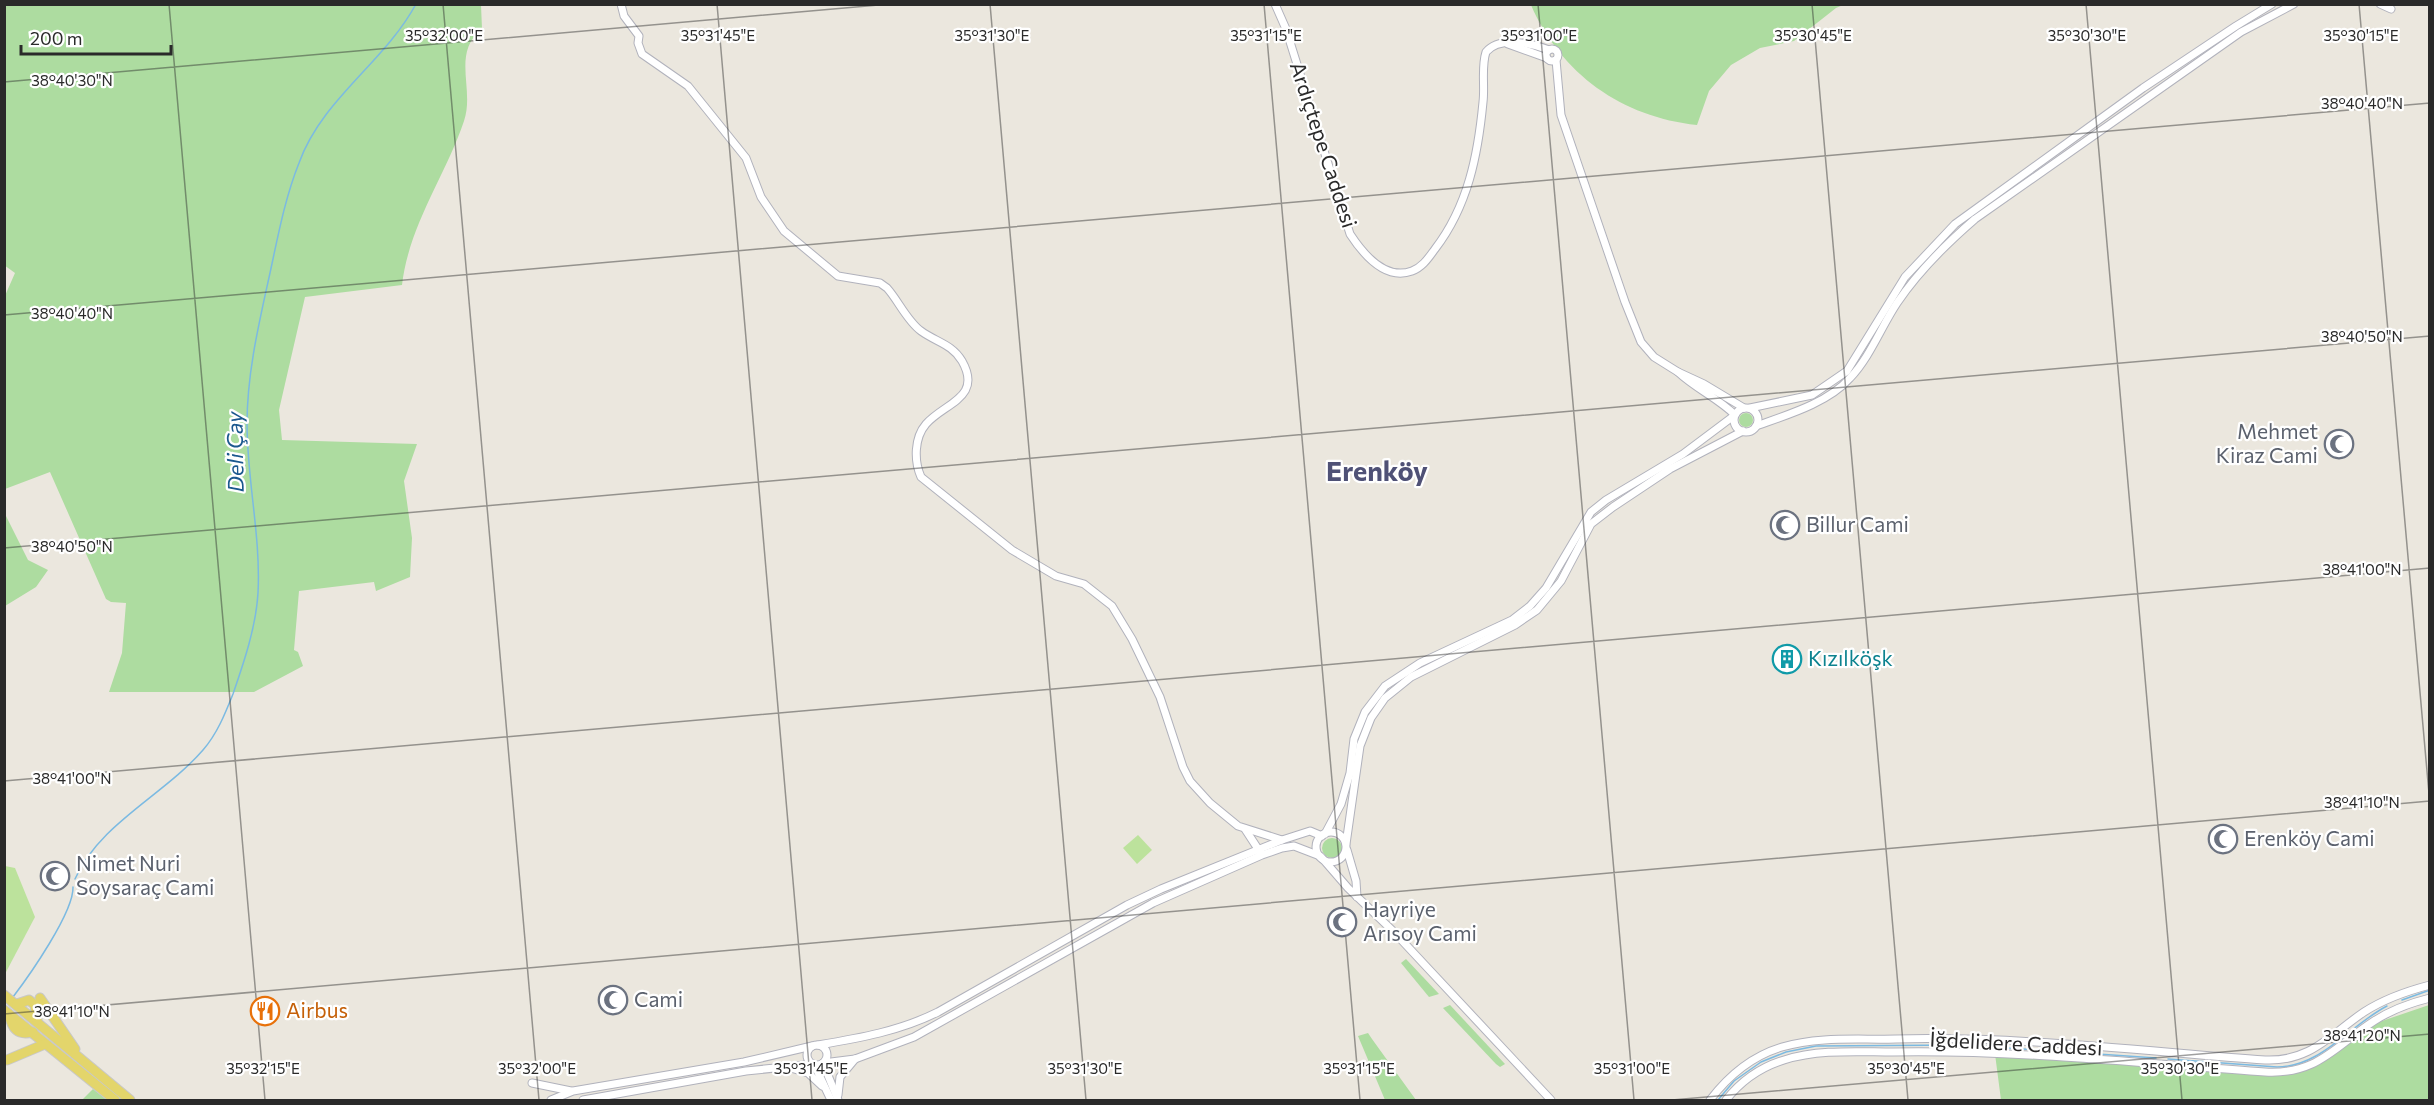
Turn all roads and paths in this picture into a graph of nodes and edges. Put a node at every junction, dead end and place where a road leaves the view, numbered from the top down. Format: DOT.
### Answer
graph roads {
  1 [pos="621,4"];
  2 [pos="1275,4"];
  3 [pos="2272,4"];
  4 [pos="2294,4"];
  5 [pos="2380,4"];
  6 [pos="2391,9"];
  7 [pos="1678,372"];
  8 [pos="1747,408"];
  9 [pos="1735,415"];
  10 [pos="1756,426"];
  11 [pos="1743,431"];
  12 [pos="1245,829"];
  13 [pos="1324,835"];
  14 [pos="1282,840"];
  15 [pos="1346,845"];
  16 [pos="1260,852"];
  17 [pos="1321,857"];
  18 [pos="1357,897"];
  19 [pos="2430,985"];
  20 [pos="4,994"];
  21 [pos="40,998"];
  22 [pos="2430,998"];
  23 [pos="7,1012"];
  24 [pos="45,1044"];
  25 [pos="815,1045"];
  26 [pos="855,1059"];
  27 [pos="7,1060"];
  28 [pos="823,1063"];
  29 [pos="814,1064"];
  30 [pos="779,1068"];
  31 [pos="91,1070"];
  32 [pos="532,1083"];
  33 [pos="826,1090"];
  34 [pos="573,1091"];
  35 [pos="550,1100"];
  36 [pos="115,1101"];
  37 [pos="130,1101"];
  38 [pos="556,1101"];
  39 [pos="584,1101"];
  40 [pos="831,1101"];
  41 [pos="838,1101"];
  42 [pos="1551,1101"];
  43 [pos="1710,1101"];
  44 [pos="1726,1101"];
  1 -- 12 [label="street"];
  2 -- 7 [label="street, Ardıçtepe Caddesi"];
  3 -- 8 [label="street"];
  4 -- 10 [label="street"];
  5 -- 6 [label="street"];
  7 -- 8 [label="street"];
  7 -- 9 [label="street"];
  8 -- 9 [label="street"];
  8 -- 10 [label="street"];
  9 -- 11 [label="street"];
  9 -- 13 [label="street"];
  10 -- 11 [label="street"];
  11 -- 15 [label="street"];
  12 -- 14 [label="street"];
  12 -- 16 [label="street"];
  13 -- 14 [label="street"];
  13 -- 15 [label="street"];
  13 -- 17 [label="street"];
  14 -- 16 [label="street"];
  15 -- 17 [label="street"];
  15 -- 18 [label="street"];
  16 -- 17 [label="street"];
  16 -- 25 [label="street"];
  16 -- 26 [label="street"];
  17 -- 18 [label="street"];
  18 -- 42 [label="street"];
  19 -- 43 [label="street, İğdelidere Caddesi"];
  20 -- 31 [label="main road"];
  21 -- 31 [label="main road"];
  22 -- 44 [label="street, İğdelidere Caddesi"];
  23 -- 24 [label="main road"];
  24 -- 27 [label="main road"];
  24 -- 36 [label="main road"];
  25 -- 28 [label="street"];
  25 -- 29 [label="street"];
  25 -- 34 [label="street"];
  26 -- 28 [label="street"];
  26 -- 41 [label="street"];
  28 -- 29 [label="street"];
  28 -- 41 [label="street"];
  29 -- 30 [label="street"];
  29 -- 33 [label="street"];
  30 -- 33 [label="street"];
  30 -- 39 [label="street"];
  31 -- 37 [label="main road"];
  32 -- 34 [label="street"];
  33 -- 40 [label="street"];
  34 -- 35 [label="street"];
  35 -- 38 [label="street"];
}
